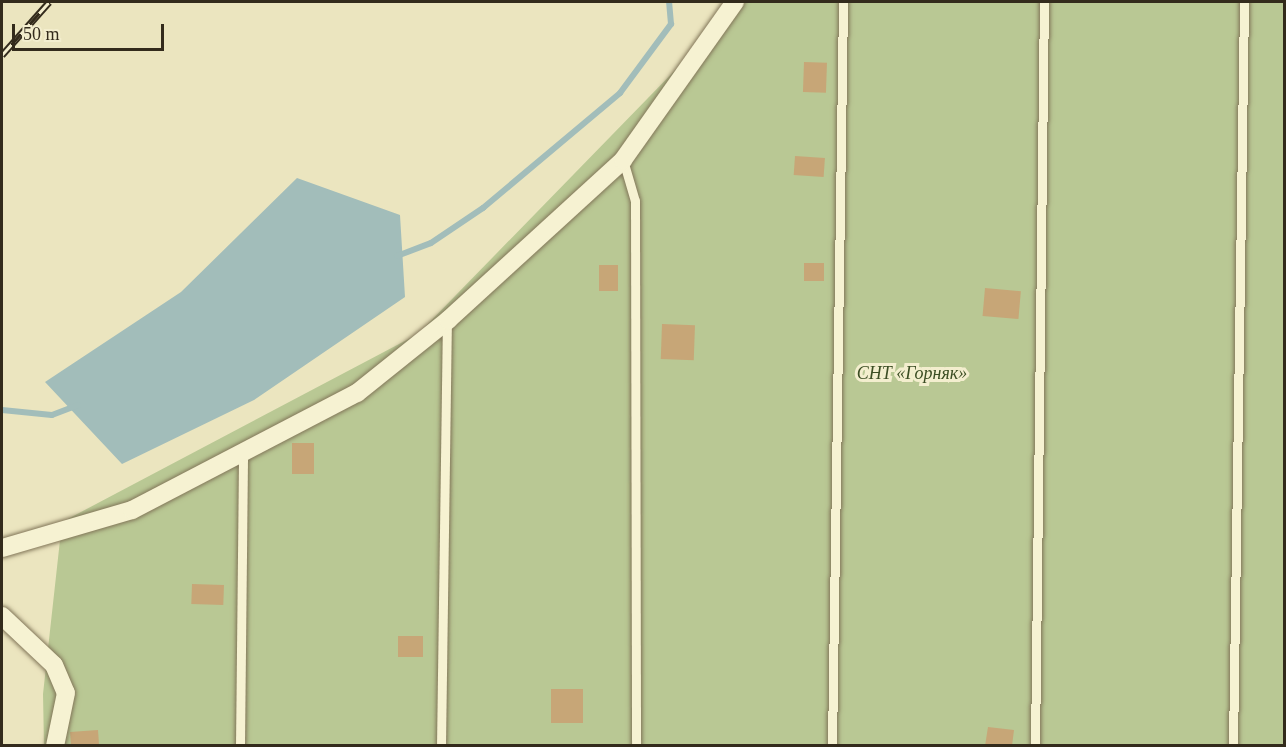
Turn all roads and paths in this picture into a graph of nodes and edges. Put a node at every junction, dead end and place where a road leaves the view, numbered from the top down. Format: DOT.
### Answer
graph roads {
  1 [pos="735,2"];
  2 [pos="843,2"];
  3 [pos="1044,2"];
  4 [pos="1244,2"];
  5 [pos="623,160"];
  6 [pos="447,320"];
  7 [pos="243,449"];
  8 [pos="2,548"];
  9 [pos="2,616"];
  10 [pos="55,746"];
  11 [pos="240,746"];
  12 [pos="441,746"];
  13 [pos="636,746"];
  14 [pos="832,746"];
  15 [pos="1035,746"];
  16 [pos="1233,746"];
  1 -- 5 [label="street"];
  2 -- 14 [label="lane"];
  3 -- 15 [label="lane"];
  4 -- 16 [label="lane"];
  5 -- 6 [label="street"];
  5 -- 13 [label="lane"];
  6 -- 7 [label="street"];
  6 -- 12 [label="lane"];
  7 -- 8 [label="street"];
  7 -- 11 [label="lane"];
  9 -- 10 [label="street"];
}
